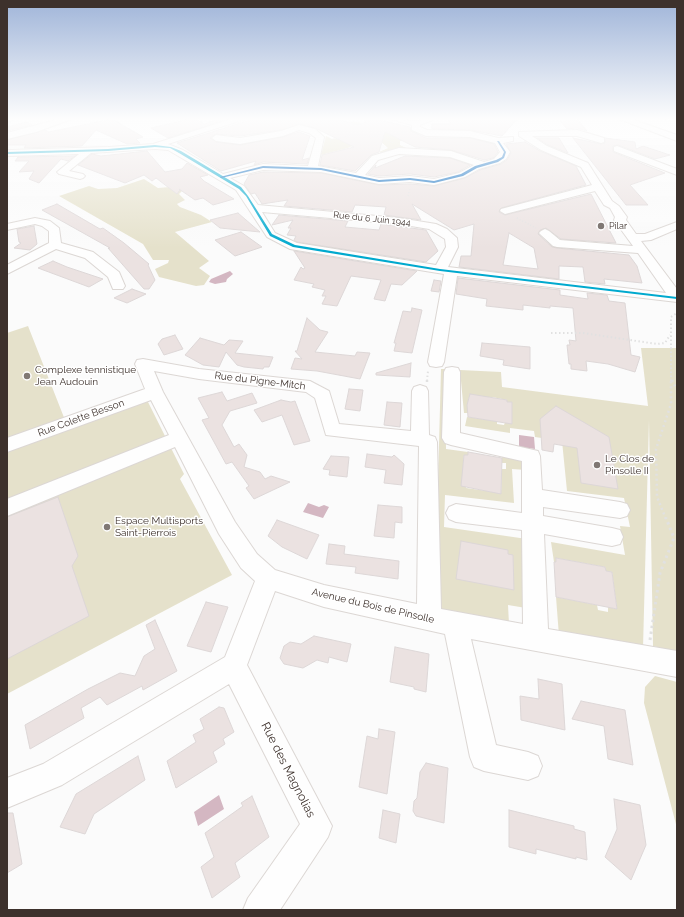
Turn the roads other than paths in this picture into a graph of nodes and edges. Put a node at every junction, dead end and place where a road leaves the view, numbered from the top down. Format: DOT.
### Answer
graph roads {
  1 [pos="75,162"];
  2 [pos="197,162"];
  3 [pos="314,162"];
  4 [pos="372,162"];
  5 [pos="474,162"];
  6 [pos="494,162"];
  7 [pos="579,162"];
  8 [pos="650,162"];
  9 [pos="484,165"];
  10 [pos="312,169"];
  11 [pos="677,172"];
  12 [pos="80,176"];
  13 [pos="221,176"];
  14 [pos="358,177"];
  15 [pos="598,187"];
  16 [pos="254,208"];
  17 [pos="505,211"];
  18 [pos="677,225"];
  19 [pos="7,227"];
  20 [pos="545,233"];
  21 [pos="633,238"];
  22 [pos="54,245"];
  23 [pos="642,250"];
  24 [pos="7,270"];
  25 [pos="445,270"];
  26 [pos="118,286"];
  27 [pos="677,298"];
  28 [pos="143,364"];
  29 [pos="420,391"];
  30 [pos="155,392"];
  31 [pos="179,438"];
  32 [pos="420,439"];
  33 [pos="7,445"];
  34 [pos="532,497"];
  35 [pos="7,508"];
  36 [pos="620,510"];
  37 [pos="456,513"];
  38 [pos="533,524"];
  39 [pos="612,537"];
  40 [pos="268,578"];
  41 [pos="428,618"];
  42 [pos="454,624"];
  43 [pos="536,638"];
  44 [pos="677,664"];
  45 [pos="234,666"];
  46 [pos="528,766"];
  47 [pos="7,793"];
  48 [pos="260,910"];
  1 -- 12 [label="street"];
  2 -- 13 [label="street"];
  3 -- 10 [label="street"];
  4 -- 14 [label="street"];
  5 -- 9 [label="street"];
  6 -- 9 [label="street"];
  7 -- 15 [label="street"];
  8 -- 11 [label="street"];
  9 -- 14 [label="street"];
  10 -- 13 [label="street"];
  10 -- 14 [label="street"];
  13 -- 16 [label="street"];
  15 -- 17 [label="street"];
  15 -- 21 [label="street"];
  16 -- 25 [label="street"];
  16 -- 25 [label="street, Rue du 6 Juin 1944"];
  18 -- 21 [label="street"];
  19 -- 22 [label="street"];
  20 -- 23 [label="street"];
  21 -- 23 [label="street"];
  22 -- 24 [label="street"];
  22 -- 26 [label="street"];
  23 -- 27 [label="street"];
  25 -- 27 [label="street"];
  25 -- 34 [label="street"];
  28 -- 30 [label="street, Avenue du Bois de Pinsolle"];
  28 -- 32 [label="street, Rue du Pigne-Mitch"];
  29 -- 32 [label="street"];
  30 -- 31 [label="street, Avenue du Bois de Pinsolle"];
  30 -- 33 [label="street, Rue Colette Besson"];
  31 -- 35 [label="street"];
  31 -- 40 [label="street, Avenue du Bois de Pinsolle"];
  32 -- 41 [label="street"];
  34 -- 36 [label="street"];
  34 -- 38 [label="street"];
  37 -- 38 [label="street"];
  38 -- 39 [label="street"];
  38 -- 43 [label="street"];
  40 -- 41 [label="street, Avenue du Bois de Pinsolle"];
  40 -- 45 [label="street"];
  41 -- 42 [label="street, Avenue du Bois de Pinsolle"];
  42 -- 43 [label="street, Avenue du Bois de Pinsolle"];
  42 -- 46 [label="street"];
  43 -- 44 [label="street, Avenue du Bois de Pinsolle"];
  45 -- 47 [label="street"];
  45 -- 48 [label="street, Rue des Magnolias"];
}
